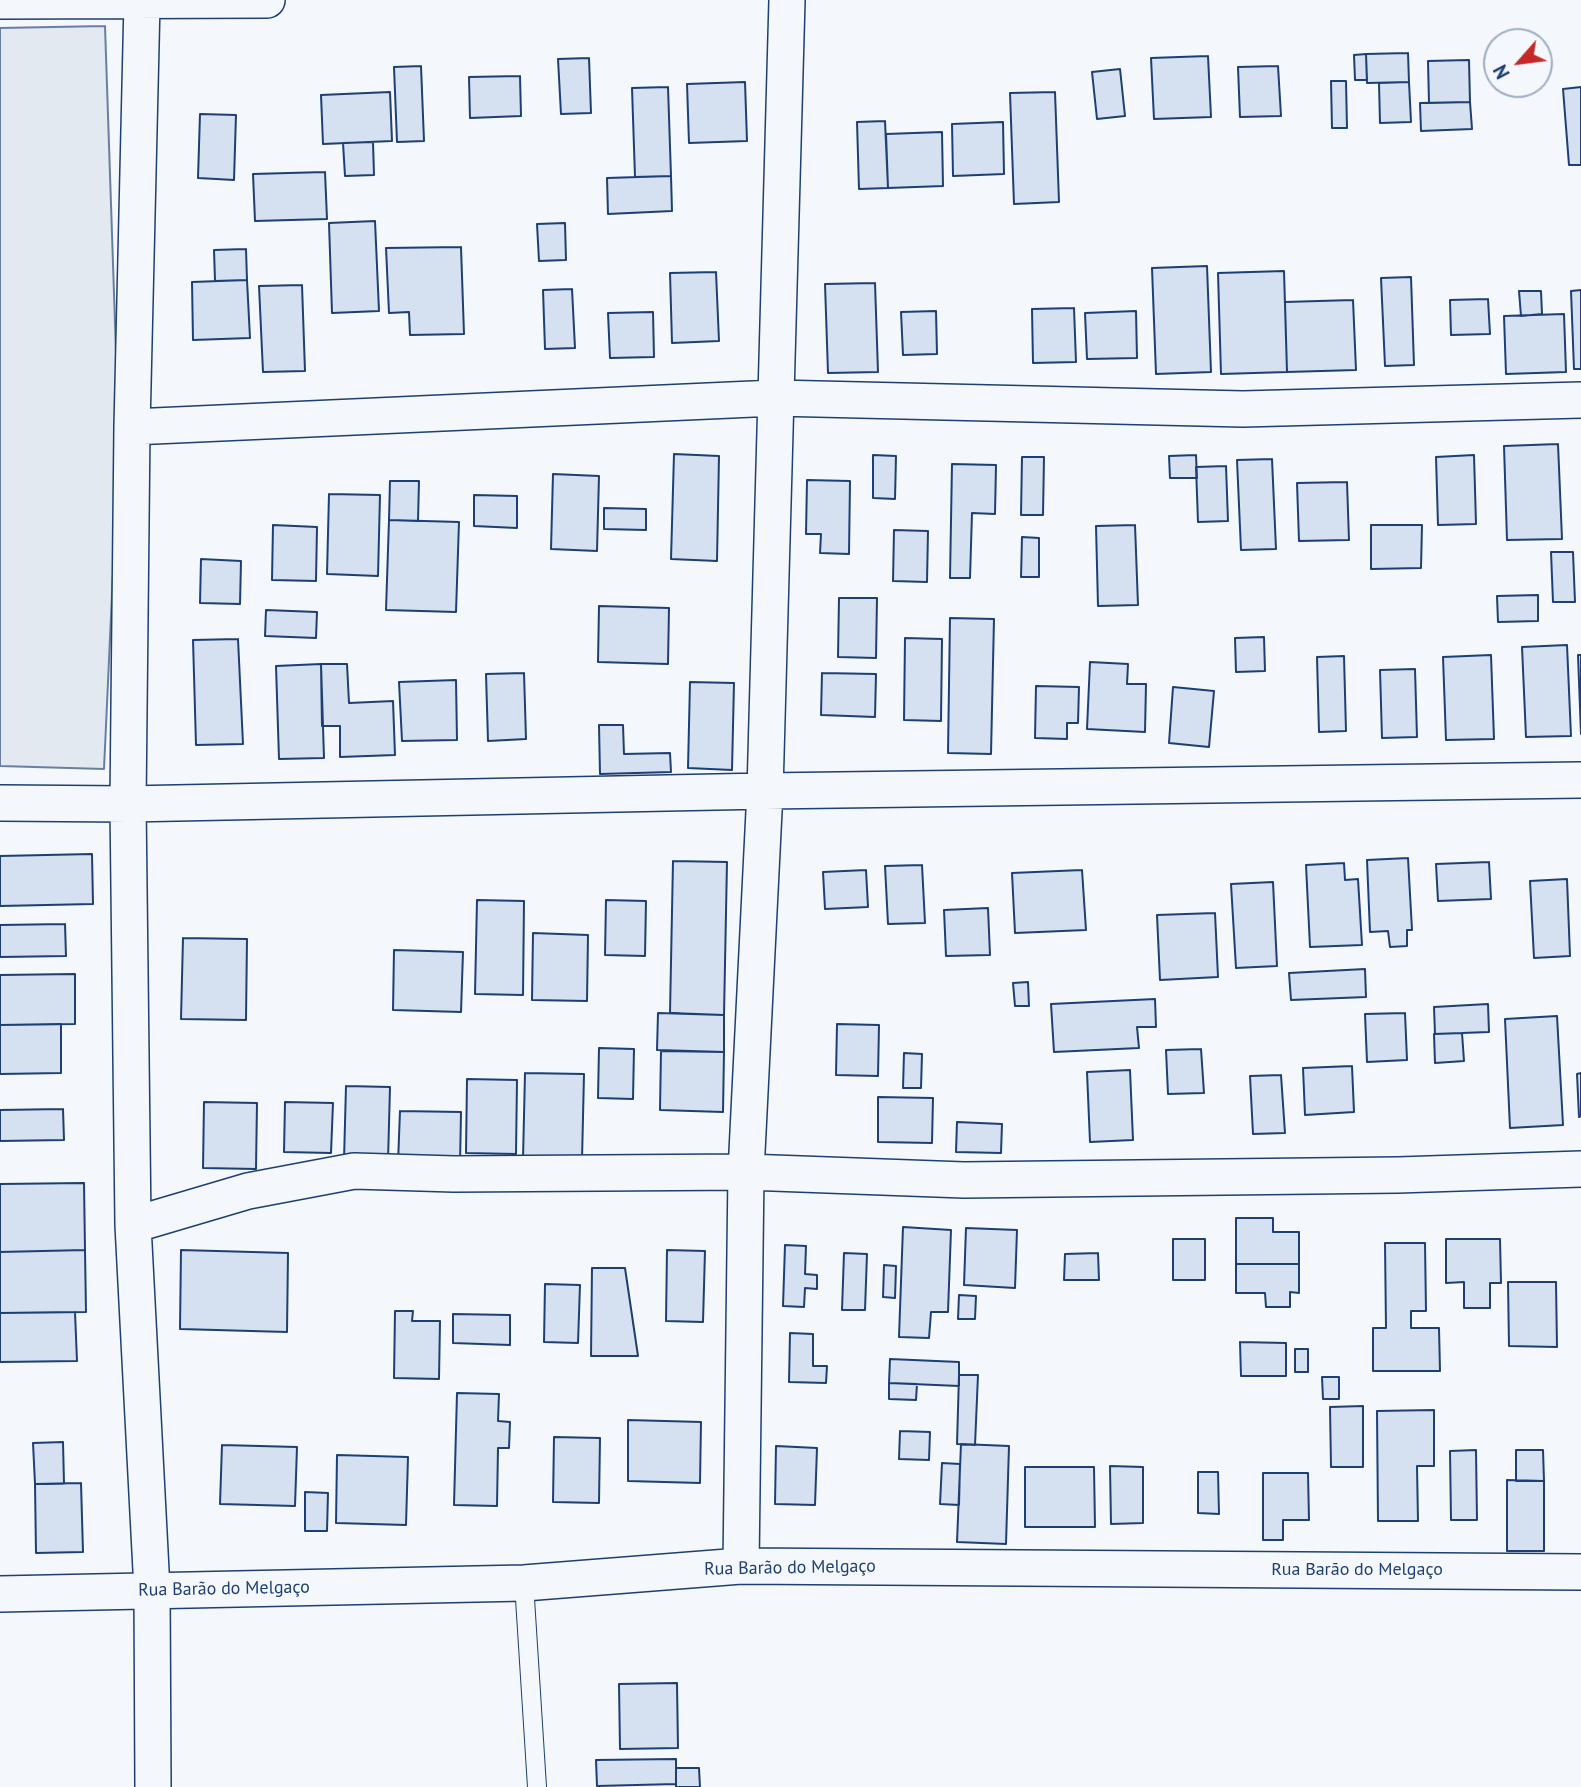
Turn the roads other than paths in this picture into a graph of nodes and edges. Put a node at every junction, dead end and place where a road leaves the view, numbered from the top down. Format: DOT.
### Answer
graph roads {
  1 [pos="267,0"];
  2 [pos="787,0"];
  3 [pos="0,1"];
  4 [pos="142,2"];
  5 [pos="775,398"];
  6 [pos="1581,400"];
  7 [pos="132,427"];
  8 [pos="1581,780"];
  9 [pos="765,791"];
  10 [pos="0,803"];
  11 [pos="128,804"];
  12 [pos="1581,1169"];
  13 [pos="746,1172"];
  14 [pos="133,1225"];
  15 [pos="740,1566"];
  16 [pos="1581,1572"];
  17 [pos="524,1583"];
  18 [pos="152,1590"];
  19 [pos="0,1594"];
  20 [pos="153,1787"];
  21 [pos="537,1787"];
  1 -- 4 [label="street"];
  2 -- 5 [label="street"];
  3 -- 4 [label="street"];
  4 -- 7 [label="street"];
  5 -- 6 [label="street"];
  5 -- 7 [label="street"];
  5 -- 9 [label="street"];
  7 -- 11 [label="street"];
  8 -- 9 [label="street"];
  9 -- 11 [label="street"];
  9 -- 13 [label="street"];
  10 -- 11 [label="street"];
  11 -- 14 [label="street"];
  12 -- 13 [label="street"];
  13 -- 14 [label="street"];
  13 -- 15 [label="street"];
  14 -- 18 [label="street"];
  15 -- 16 [label="street, Rua Barão do Melgaço"];
  15 -- 17 [label="street, Rua Barão do Melgaço"];
  17 -- 18 [label="street, Rua Barão do Melgaço"];
  17 -- 21 [label="lane"];
  18 -- 19 [label="street, Rua Barão do Melgaço"];
  18 -- 20 [label="street"];
}
